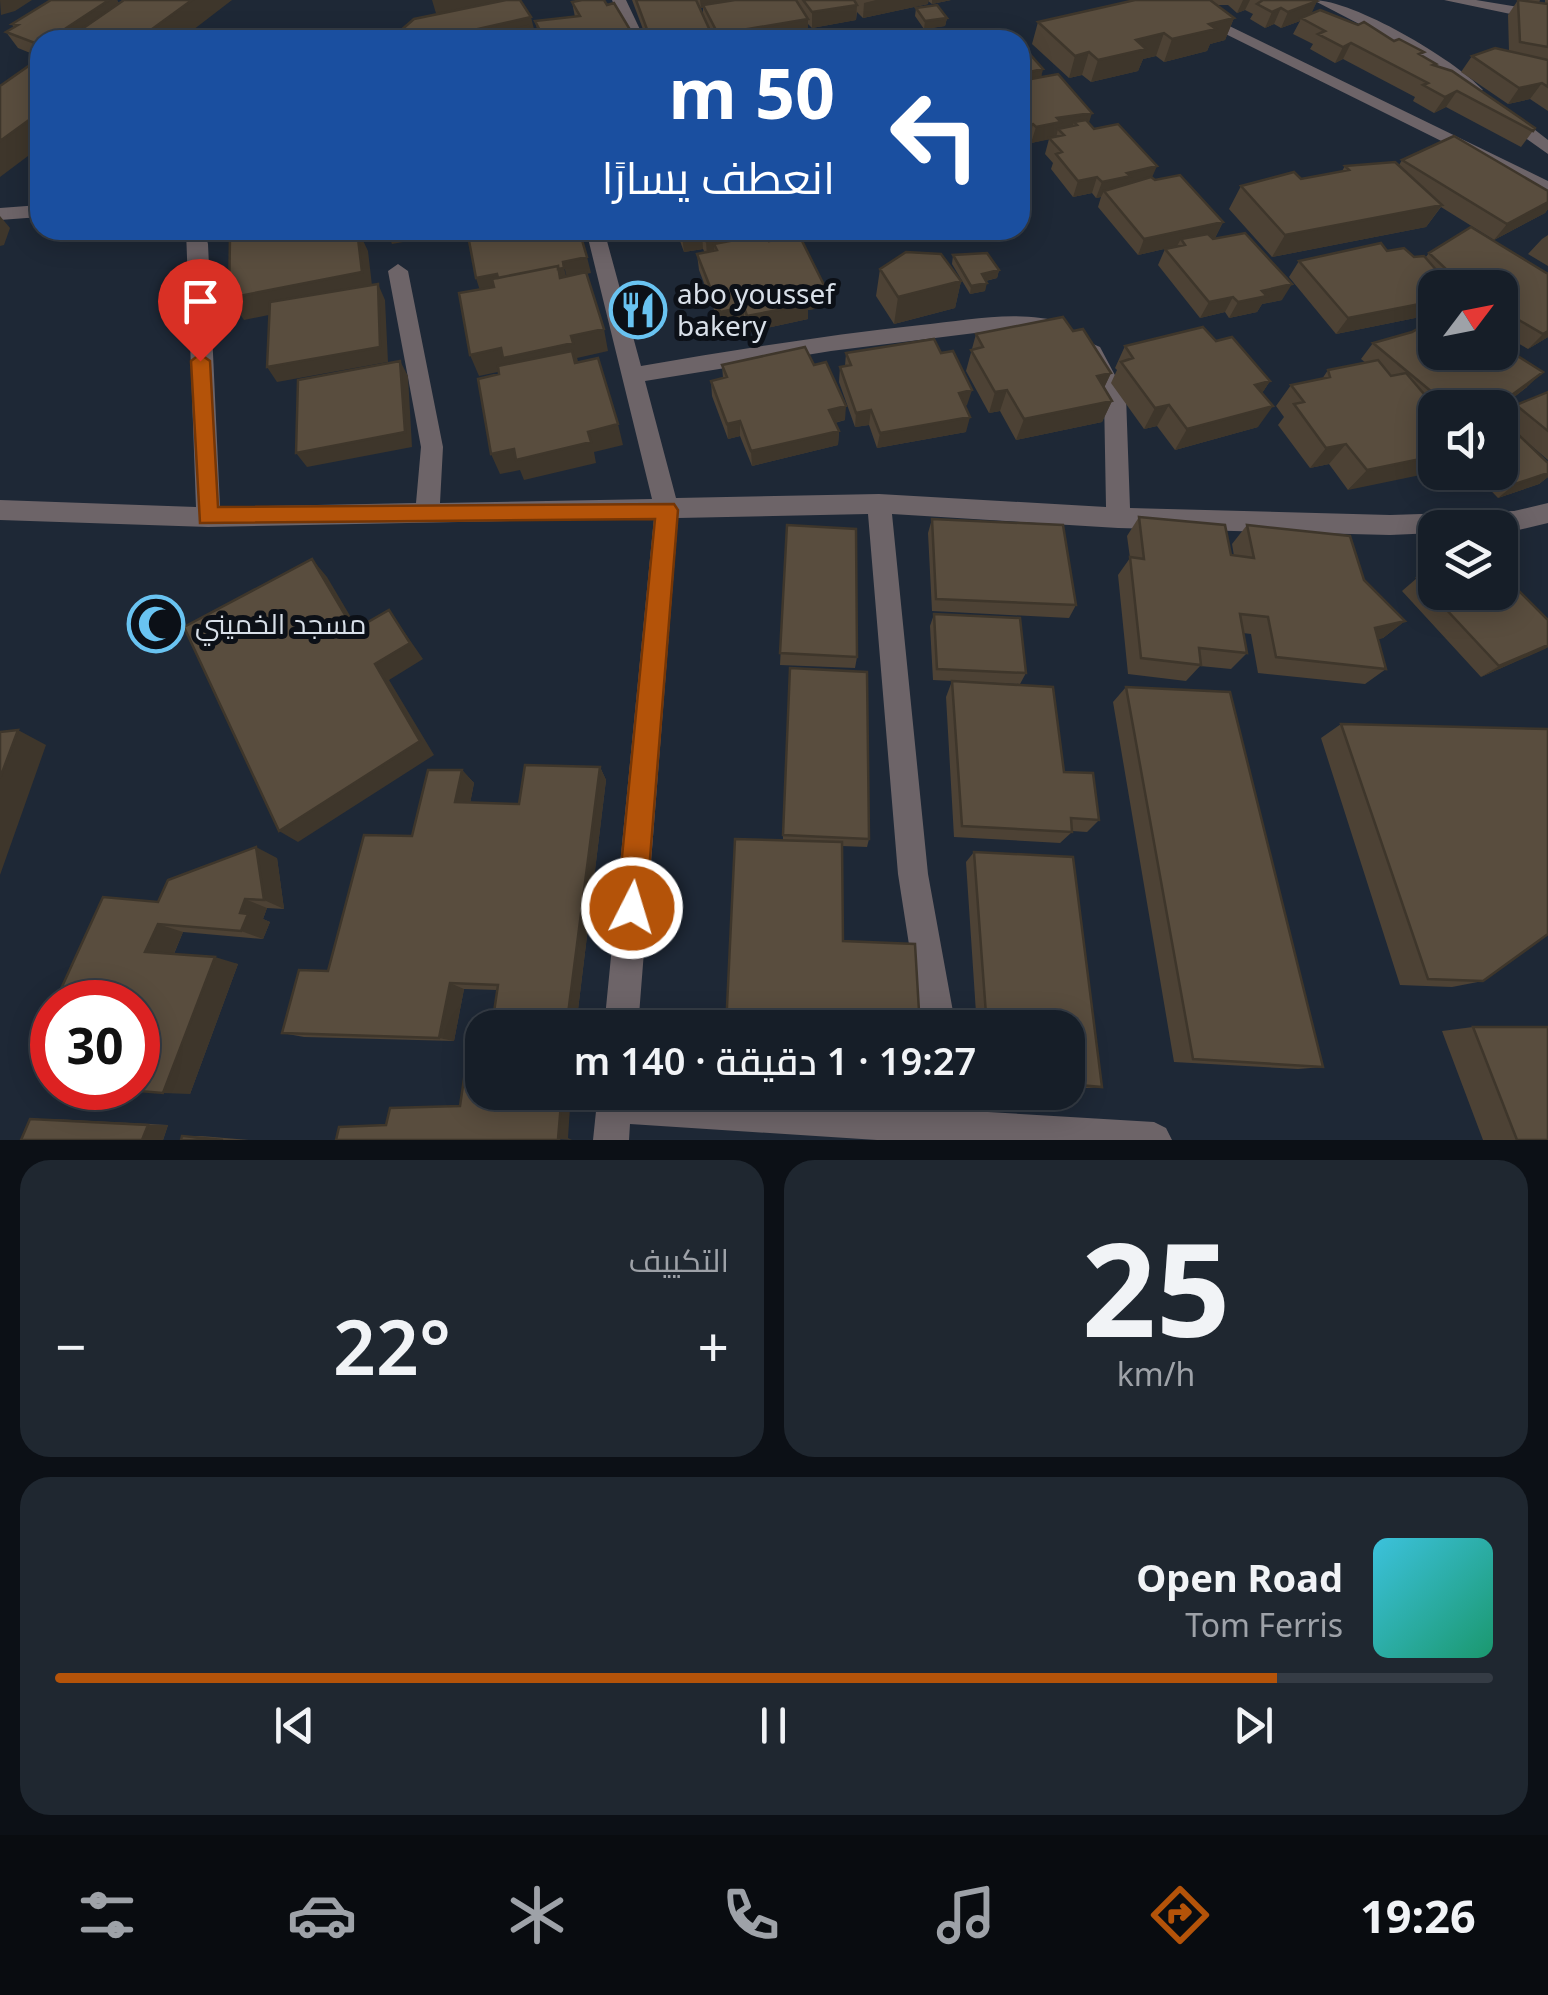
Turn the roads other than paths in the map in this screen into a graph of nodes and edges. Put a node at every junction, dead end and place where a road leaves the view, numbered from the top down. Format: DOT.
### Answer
graph roads {
  1 [pos="619,0"];
  2 [pos="1164,0"];
  3 [pos="1320,0"];
  4 [pos="1451,0"];
  5 [pos="1548,17"];
  6 [pos="633,30"];
  7 [pos="1548,149"];
  8 [pos="1548,188"];
  9 [pos="30,212"];
  10 [pos="0,214"];
  11 [pos="197,240"];
  12 [pos="598,240"];
  13 [pos="398,272"];
  14 [pos="632,375"];
  15 [pos="879,504"];
  16 [pos="0,510"];
  17 [pos="667,510"];
  18 [pos="427,513"];
  19 [pos="1548,514"];
  20 [pos="208,516"];
  21 [pos="1118,518"];
  22 [pos="623,1010"];
  23 [pos="936,1010"];
  24 [pos="953,1110"];
  25 [pos="613,1113"];
  26 [pos="956,1128"];
  27 [pos="1154,1140"];
  1 -- 6 [label="street"];
  2 -- 8 [label="street"];
  3 -- 7 [label="street"];
  4 -- 5 [label="street"];
  9 -- 10 [label="street"];
  11 -- 20 [label="street"];
  12 -- 14 [label="street"];
  13 -- 18 [label="street"];
  14 -- 17 [label="street"];
  14 -- 21 [label="street"];
  15 -- 17 [label="street"];
  15 -- 21 [label="street"];
  15 -- 23 [label="street"];
  16 -- 20 [label="street"];
  17 -- 18 [label="street"];
  17 -- 22 [label="street"];
  18 -- 20 [label="street"];
  19 -- 21 [label="street"];
  24 -- 26 [label="street"];
  25 -- 26 [label="street"];
  26 -- 27 [label="street"];
}
